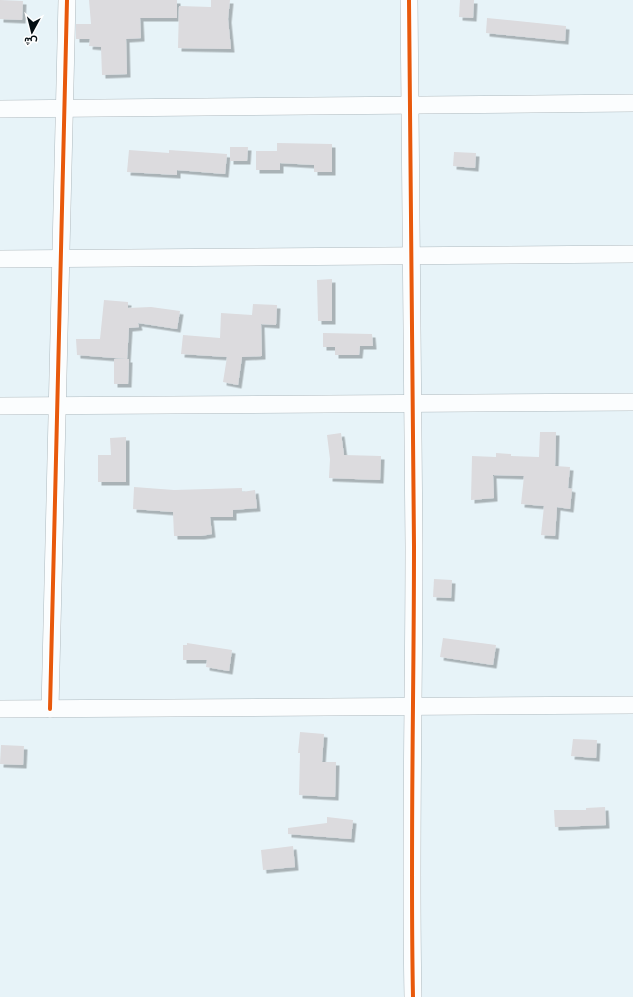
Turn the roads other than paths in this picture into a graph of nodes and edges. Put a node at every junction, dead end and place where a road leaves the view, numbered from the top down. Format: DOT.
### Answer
graph roads {
  1 [pos="67,0"];
  2 [pos="409,0"];
  3 [pos="633,103"];
  4 [pos="411,105"];
  5 [pos="64,108"];
  6 [pos="0,109"];
  7 [pos="633,254"];
  8 [pos="412,255"];
  9 [pos="61,258"];
  10 [pos="0,259"];
  11 [pos="633,402"];
  12 [pos="414,403"];
  13 [pos="0,406"];
  14 [pos="57,406"];
  15 [pos="633,705"];
  16 [pos="414,707"];
  17 [pos="0,709"];
  18 [pos="50,709"];
  19 [pos="413,997"];
  1 -- 5 [label="street"];
  2 -- 4 [label="street"];
  3 -- 4 [label="street"];
  4 -- 5 [label="street"];
  4 -- 8 [label="street"];
  5 -- 6 [label="street"];
  5 -- 9 [label="street"];
  7 -- 8 [label="street"];
  8 -- 9 [label="street"];
  8 -- 12 [label="street"];
  9 -- 10 [label="street"];
  9 -- 14 [label="street"];
  11 -- 12 [label="street"];
  12 -- 14 [label="street"];
  12 -- 16 [label="street"];
  13 -- 14 [label="street"];
  14 -- 18 [label="street"];
  15 -- 16 [label="street"];
  16 -- 18 [label="street"];
  16 -- 19 [label="street"];
  17 -- 18 [label="street"];
}
